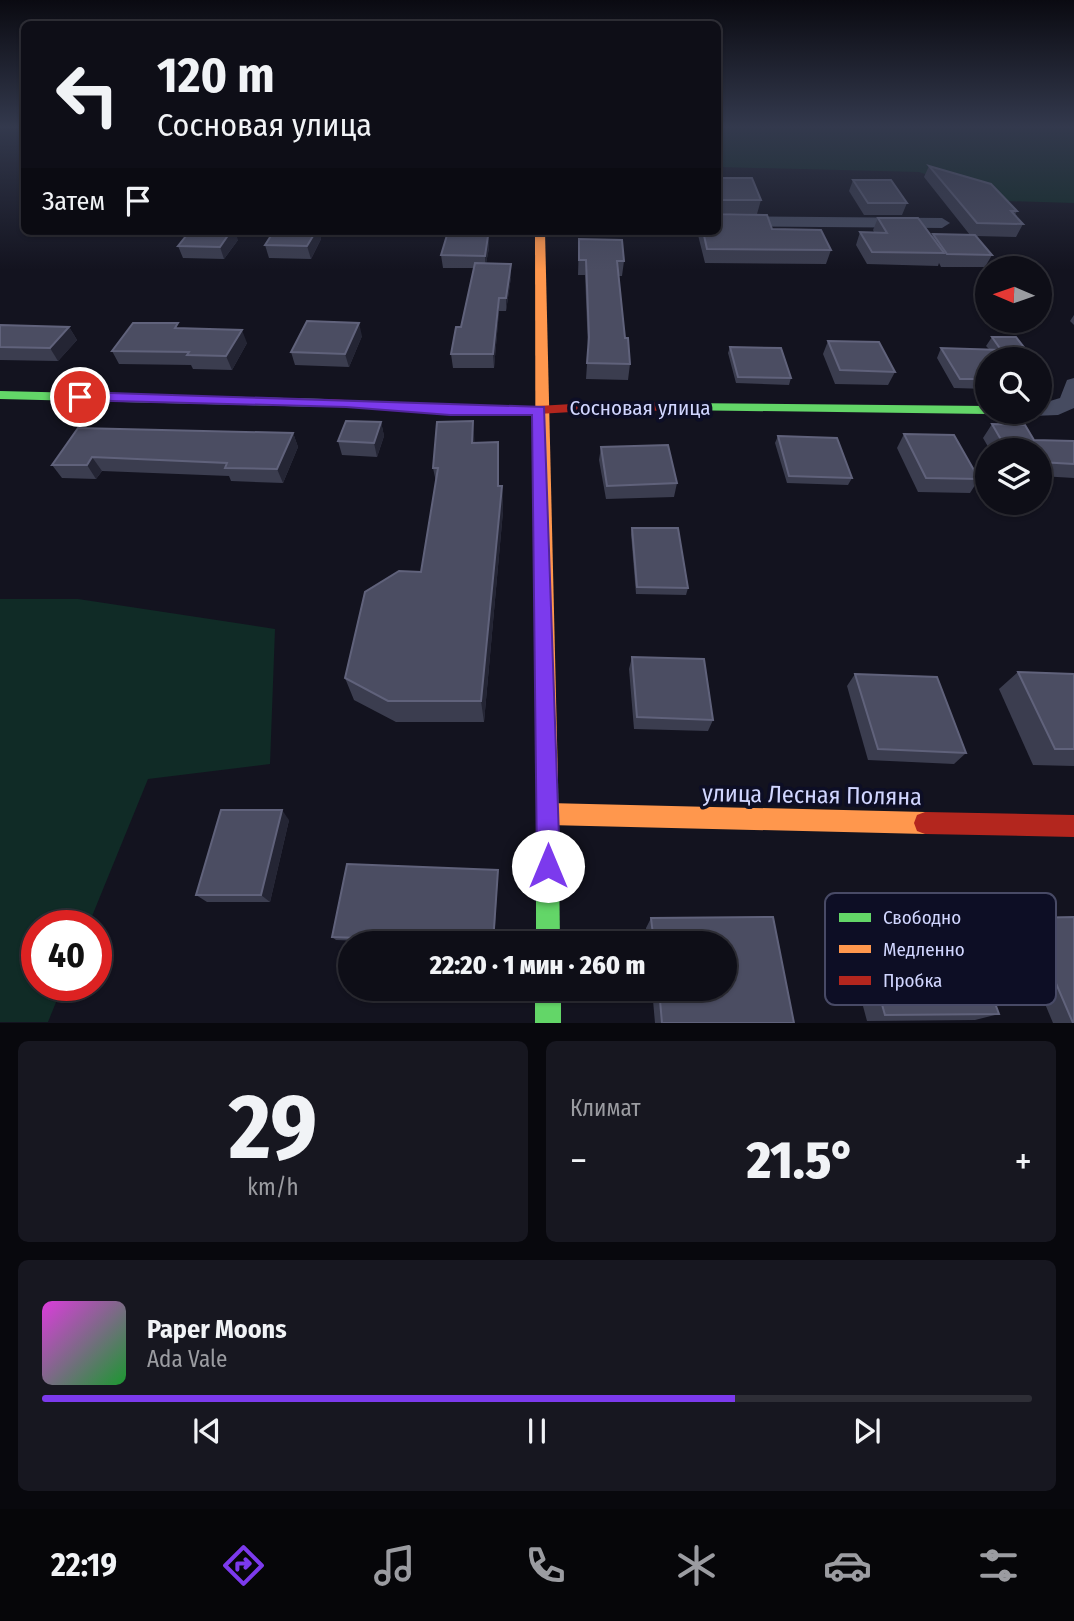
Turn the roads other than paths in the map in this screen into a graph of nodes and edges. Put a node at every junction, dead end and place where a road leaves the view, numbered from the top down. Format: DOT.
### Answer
graph roads {
  1 [pos="721,221"];
  2 [pos="942,223"];
  3 [pos="540,235"];
  4 [pos="0,395"];
  5 [pos="1073,397"];
  6 [pos="1052,409"];
  7 [pos="539,410"];
  8 [pos="975,410"];
  9 [pos="548,814"];
  10 [pos="1074,826"];
  11 [pos="548,931"];
  12 [pos="548,1001"];
  13 [pos="548,1023"];
  1 -- 2 [label="street"];
  3 -- 7 [label="street"];
  4 -- 7 [label="street, Сосновая улица"];
  5 -- 6 [label="street"];
  7 -- 8 [label="street, Сосновая улица"];
  7 -- 9 [label="street"];
  9 -- 10 [label="street, улица Лесная Поляна"];
  9 -- 11 [label="street"];
  12 -- 13 [label="street"];
}
